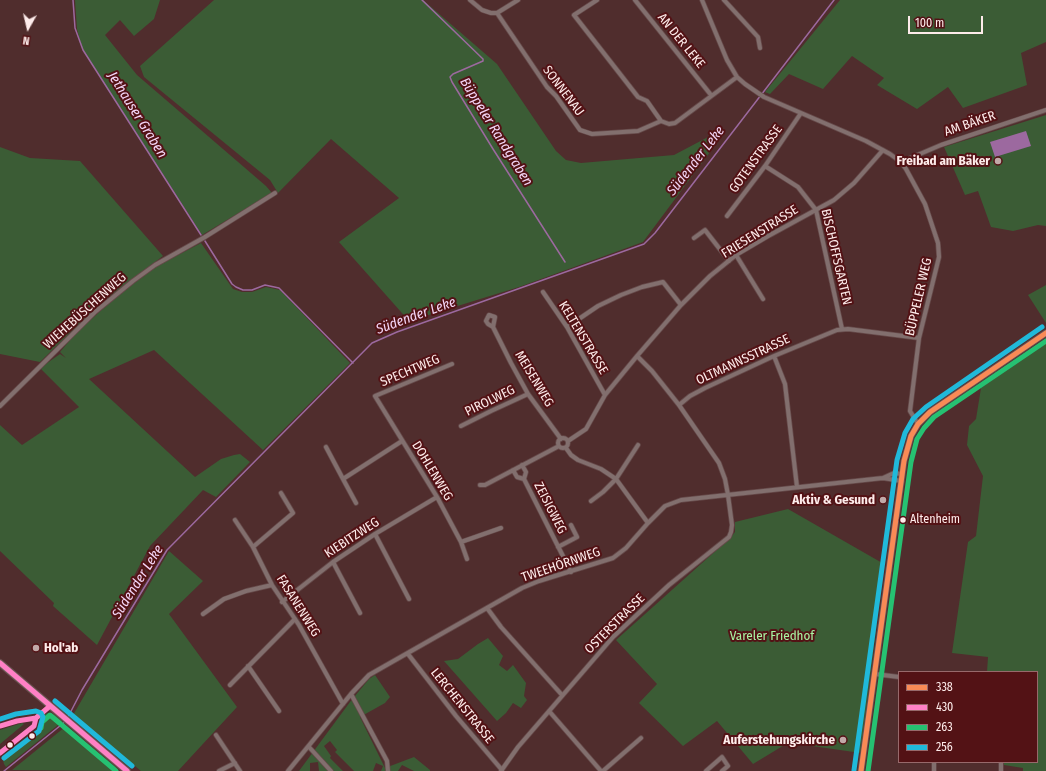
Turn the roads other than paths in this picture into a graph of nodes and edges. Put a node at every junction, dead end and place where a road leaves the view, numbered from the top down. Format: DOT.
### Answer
graph roads {
  1 [pos="470,0"];
  2 [pos="518,0"];
  3 [pos="635,0"];
  4 [pos="702,0"];
  5 [pos="724,0"];
  6 [pos="594,1"];
  7 [pos="497,13"];
  8 [pos="760,48"];
  9 [pos="737,77"];
  10 [pos="712,95"];
  11 [pos="1046,110"];
  12 [pos="801,113"];
  13 [pos="661,120"];
  14 [pos="883,150"];
  15 [pos="901,162"];
  16 [pos="765,166"];
  17 [pos="275,193"];
  18 [pos="816,210"];
  19 [pos="727,216"];
  20 [pos="694,238"];
  21 [pos="736,255"];
  22 [pos="728,261"];
  23 [pos="543,292"];
  24 [pos="763,299"];
  25 [pos="681,305"];
  26 [pos="493,327"];
  27 [pos="567,327"];
  28 [pos="842,329"];
  29 [pos="1046,333"];
  30 [pos="919,338"];
  31 [pos="637,356"];
  32 [pos="774,356"];
  33 [pos="452,364"];
  34 [pos="528,394"];
  35 [pos="605,395"];
  36 [pos="375,396"];
  37 [pos="0,406"];
  38 [pos="679,406"];
  39 [pos="918,424"];
  40 [pos="461,426"];
  41 [pos="561,439"];
  42 [pos="402,440"];
  43 [pos="568,441"];
  44 [pos="638,445"];
  45 [pos="559,446"];
  46 [pos="326,447"];
  47 [pos="566,448"];
  48 [pos="522,465"];
  49 [pos="513,470"];
  50 [pos="902,474"];
  51 [pos="883,478"];
  52 [pos="343,479"];
  53 [pos="524,479"];
  54 [pos="616,479"];
  55 [pos="902,481"];
  56 [pos="480,486"];
  57 [pos="797,487"];
  58 [pos="281,493"];
  59 [pos="728,495"];
  60 [pos="437,497"];
  61 [pos="591,501"];
  62 [pos="356,503"];
  63 [pos="235,520"];
  64 [pos="648,523"];
  65 [pos="571,525"];
  66 [pos="501,528"];
  67 [pos="375,534"];
  68 [pos="461,542"];
  69 [pos="253,547"];
  70 [pos="558,547"];
  71 [pos="467,559"];
  72 [pos="333,562"];
  73 [pos="571,572"];
  74 [pos="272,585"];
  75 [pos="409,599"];
  76 [pos="282,602"];
  77 [pos="487,608"];
  78 [pos="360,613"];
  79 [pos="203,614"];
  80 [pos="295,619"];
  81 [pos="408,654"];
  82 [pos="0,663"];
  83 [pos="248,666"];
  84 [pos="875,674"];
  85 [pos="898,677"];
  86 [pos="230,685"];
  87 [pos="351,694"];
  88 [pos="562,695"];
  89 [pos="343,704"];
  90 [pos="549,711"];
  91 [pos="279,712"];
  92 [pos="216,735"];
  93 [pos="641,738"];
  94 [pos="309,747"];
  95 [pos="234,763"];
  96 [pos="502,770"];
  97 [pos="127,771"];
  98 [pos="219,771"];
  99 [pos="240,771"];
  100 [pos="288,771"];
  101 [pos="331,771"];
  102 [pos="388,771"];
  103 [pos="602,771"];
  104 [pos="706,771"];
  105 [pos="722,771"];
  106 [pos="861,771"];
  1 -- 7 [label="street"];
  2 -- 7 [label="street"];
  3 -- 10 [label="street, AN DER LEKE"];
  4 -- 9 [label="street"];
  5 -- 8 [label="street"];
  6 -- 13 [label="street"];
  7 -- 13 [label="street, SONNENAU"];
  9 -- 10 [label="street"];
  9 -- 12 [label="street, BÜPPELER WEG"];
  10 -- 13 [label="street"];
  11 -- 15 [label="street, AM BÄKER"];
  12 -- 14 [label="street, BÜPPELER WEG"];
  12 -- 16 [label="street, GOTENSTRASSE"];
  14 -- 15 [label="street, BÜPPELER WEG"];
  14 -- 18 [label="street, FRIESENSTRASSE"];
  15 -- 30 [label="street, BÜPPELER WEG"];
  16 -- 18 [label="street, BISCHOFFSGARTEN"];
  16 -- 19 [label="street, GOTENSTRASSE"];
  17 -- 37 [label="street, WIEHEBÜSCHENWEG"];
  18 -- 21 [label="street, FRIESENSTRASSE"];
  18 -- 28 [label="street, BISCHOFFSGARTEN"];
  20 -- 22 [label="street"];
  21 -- 22 [label="street, FRIESENSTRASSE"];
  21 -- 24 [label="street"];
  22 -- 25 [label="street, FRIESENSTRASSE"];
  23 -- 27 [label="street, KELTENSTRASSE"];
  25 -- 27 [label="street"];
  25 -- 31 [label="street, FRIESENSTRASSE"];
  26 -- 34 [label="street, MEISENWEG"];
  27 -- 35 [label="street, KELTENSTRASSE"];
  28 -- 30 [label="street, OLTMANNSSTRASSE"];
  28 -- 32 [label="street, OLTMANNSSTRASSE"];
  29 -- 39 [label="main road"];
  30 -- 39 [label="street, BÜPPELER WEG"];
  31 -- 35 [label="street, FRIESENSTRASSE"];
  31 -- 38 [label="street"];
  32 -- 38 [label="street, OLTMANNSSTRASSE"];
  32 -- 57 [label="street"];
  33 -- 36 [label="street, SPECHTWEG"];
  34 -- 40 [label="street, PIROLWEG"];
  34 -- 41 [label="street, MEISENWEG"];
  35 -- 43 [label="street, FRIESENSTRASSE"];
  36 -- 42 [label="street, DOHLENWEG"];
  38 -- 59 [label="street"];
  39 -- 50 [label="main road"];
  41 -- 43 [label="street"];
  41 -- 45 [label="street"];
  42 -- 52 [label="street"];
  42 -- 60 [label="street, DOHLENWEG"];
  43 -- 47 [label="street"];
  44 -- 54 [label="street"];
  45 -- 47 [label="street"];
  45 -- 48 [label="street"];
  46 -- 52 [label="street"];
  47 -- 54 [label="street"];
  48 -- 49 [label="street"];
  48 -- 53 [label="street, ZEISIGWEG"];
  49 -- 53 [label="street, ZEISIGWEG"];
  49 -- 56 [label="street"];
  50 -- 51 [label="street, TWEEHÖRNWEG"];
  50 -- 55 [label="main road"];
  51 -- 55 [label="street, TWEEHÖRNWEG"];
  51 -- 57 [label="street, TWEEHÖRNWEG"];
  52 -- 62 [label="street"];
  53 -- 70 [label="street, ZEISIGWEG"];
  54 -- 61 [label="street"];
  54 -- 64 [label="street"];
  55 -- 84 [label="main road"];
  57 -- 59 [label="street, TWEEHÖRNWEG"];
  58 -- 69 [label="street"];
  59 -- 64 [label="street, TWEEHÖRNWEG"];
  59 -- 88 [label="street, OSTERSTRASSE"];
  60 -- 67 [label="street, KIEBITZWEG"];
  60 -- 68 [label="street, DOHLENWEG"];
  63 -- 69 [label="street, FASANENWEG"];
  64 -- 73 [label="street, TWEEHÖRNWEG"];
  65 -- 70 [label="street, ZEISIGWEG"];
  66 -- 68 [label="street"];
  67 -- 72 [label="street, KIEBITZWEG"];
  67 -- 75 [label="street"];
  68 -- 71 [label="street, DOHLENWEG"];
  69 -- 74 [label="street, FASANENWEG"];
  70 -- 73 [label="street, ZEISIGWEG"];
  72 -- 76 [label="street, KIEBITZWEG"];
  72 -- 78 [label="street"];
  73 -- 77 [label="street, TWEEHÖRNWEG"];
  74 -- 76 [label="street, FASANENWEG"];
  74 -- 79 [label="street"];
  76 -- 80 [label="street, FASANENWEG"];
  77 -- 81 [label="street, TWEEHÖRNWEG"];
  77 -- 88 [label="street"];
  80 -- 83 [label="street"];
  80 -- 89 [label="street, FASANENWEG"];
  81 -- 87 [label="street, TWEEHÖRNWEG"];
  81 -- 96 [label="street, LERCHENSTRASSE"];
  82 -- 97 [label="main road"];
  83 -- 86 [label="street"];
  83 -- 91 [label="street"];
  84 -- 85 [label="street"];
  84 -- 106 [label="main road"];
  87 -- 89 [label="street, TWEEHÖRNWEG"];
  87 -- 102 [label="street"];
  88 -- 90 [label="street, OSTERSTRASSE"];
  89 -- 94 [label="street, TWEEHÖRNWEG"];
  90 -- 96 [label="street, OSTERSTRASSE"];
  90 -- 103 [label="street"];
  92 -- 95 [label="street"];
  93 -- 103 [label="street"];
  94 -- 100 [label="street, TWEEHÖRNWEG"];
  94 -- 101 [label="street"];
  95 -- 98 [label="street"];
  95 -- 99 [label="street"];
  104 -- 105 [label="street"];
}
